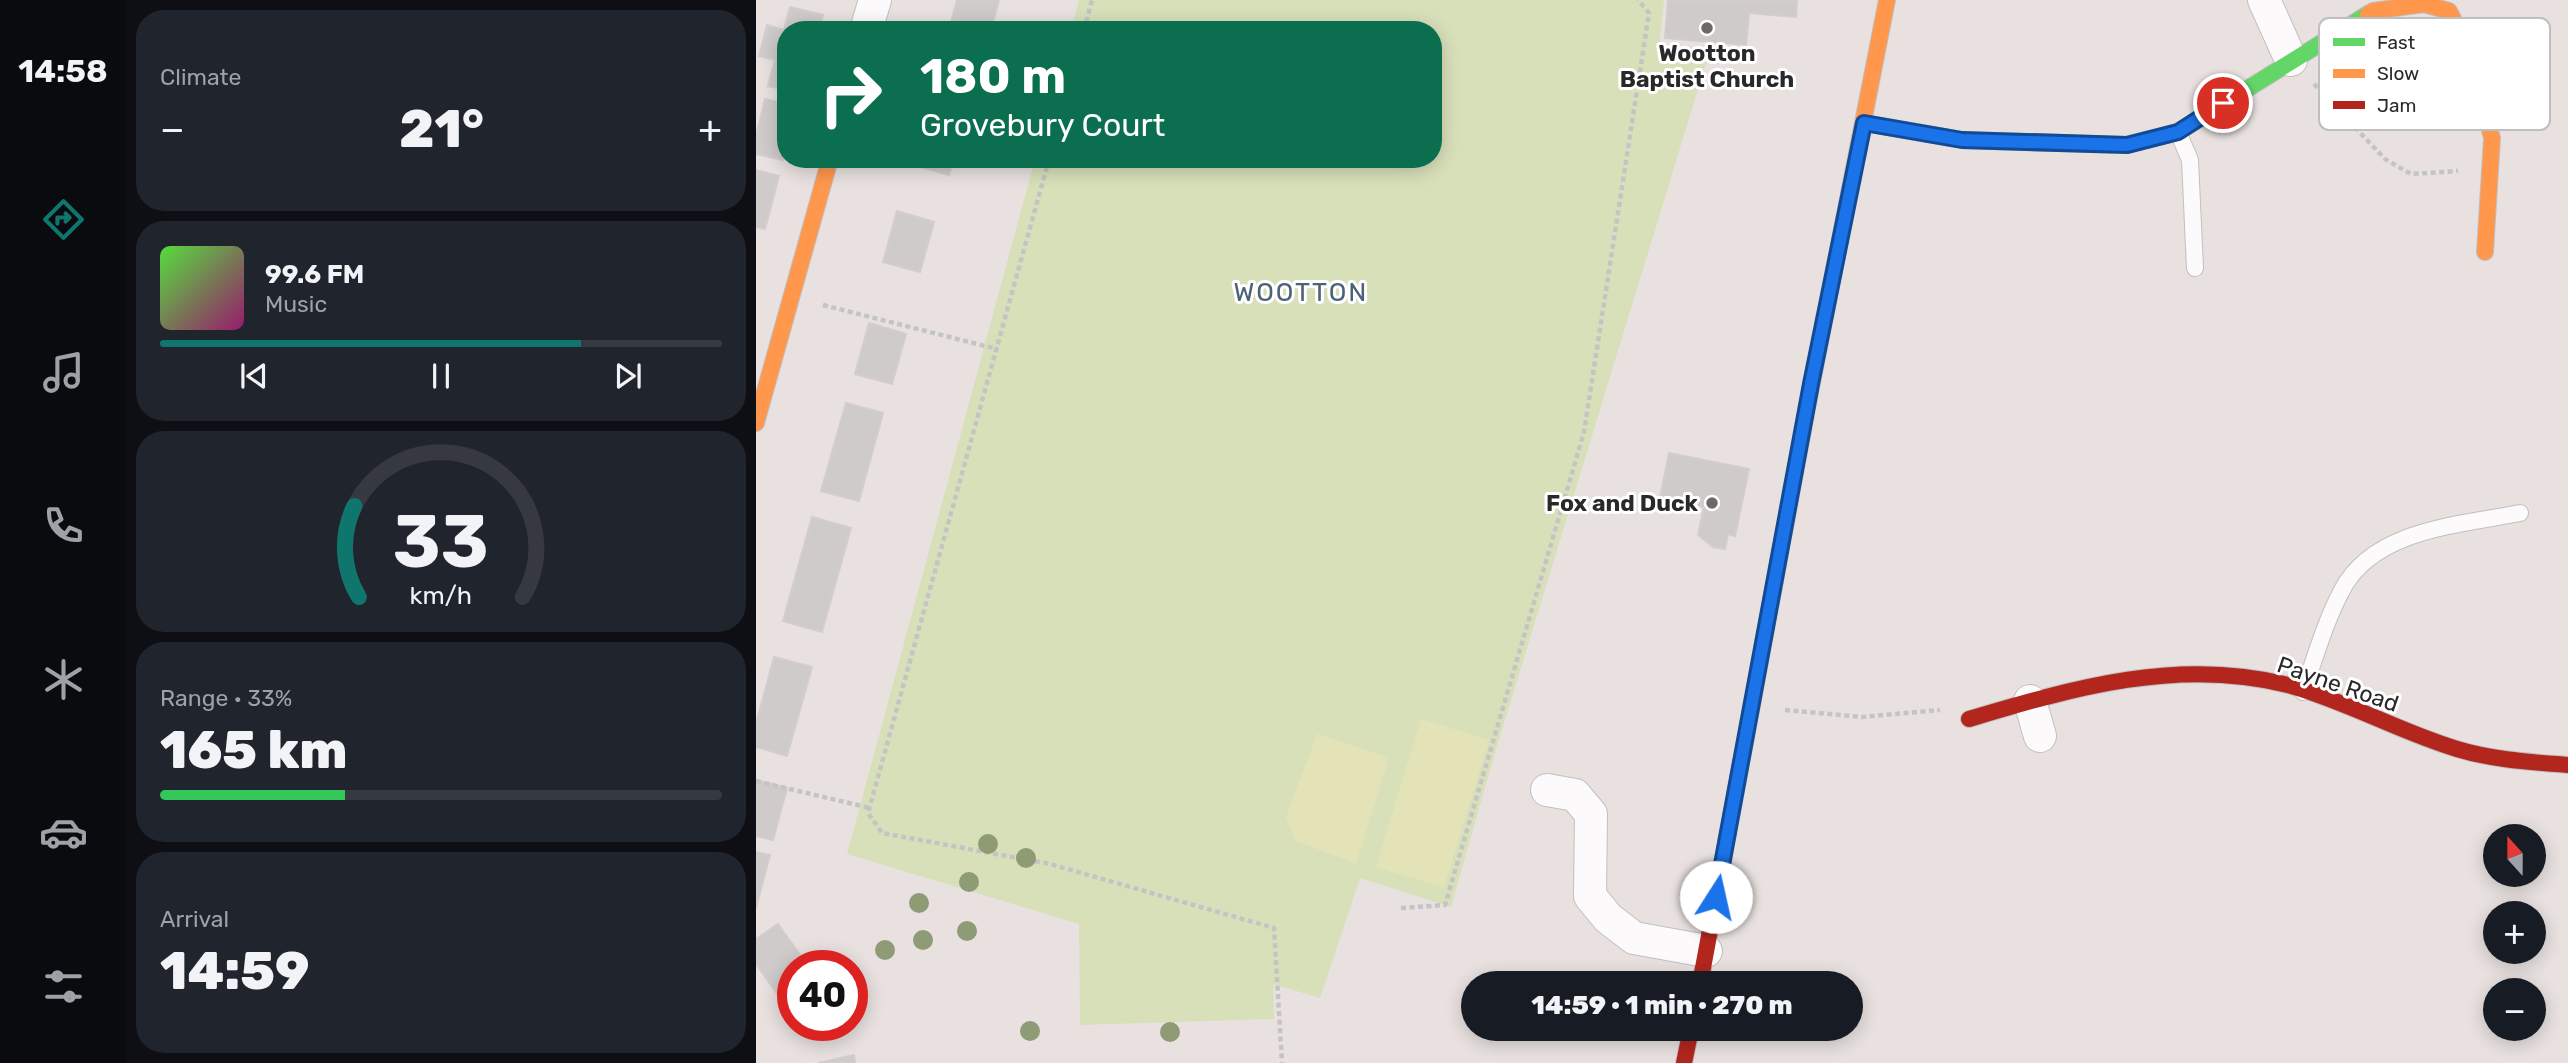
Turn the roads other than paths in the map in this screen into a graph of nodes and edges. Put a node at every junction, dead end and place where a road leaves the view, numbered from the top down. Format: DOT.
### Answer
graph roads {
  1 [pos="875,0"];
  2 [pos="1887,0"];
  3 [pos="2264,0"];
  4 [pos="2452,5"];
  5 [pos="2360,18"];
  6 [pos="869,21"];
  7 [pos="2319,43"];
  8 [pos="2291,60"];
  9 [pos="1864,123"];
  10 [pos="2490,130"];
  11 [pos="2178,132"];
  12 [pos="828,168"];
  13 [pos="2486,252"];
  14 [pos="2194,268"];
  15 [pos="756,423"];
  16 [pos="2520,513"];
  17 [pos="2303,691"];
  18 [pos="2030,701"];
  19 [pos="1969,719"];
  20 [pos="2040,736"];
  21 [pos="2568,765"];
  22 [pos="1547,790"];
  23 [pos="1706,951"];
  24 [pos="1702,971"];
  25 [pos="1689,1041"];
  26 [pos="1685,1063"];
  1 -- 6 [label="street"];
  2 -- 9 [label="street"];
  3 -- 8 [label="street"];
  4 -- 5 [label="street"];
  7 -- 8 [label="street"];
  8 -- 11 [label="street"];
  9 -- 11 [label="street"];
  9 -- 23 [label="street"];
  10 -- 13 [label="street"];
  11 -- 14 [label="lane"];
  12 -- 15 [label="street"];
  16 -- 17 [label="lane"];
  17 -- 18 [label="street, Payne Road"];
  17 -- 21 [label="street, Payne Road"];
  18 -- 19 [label="street, Payne Road"];
  18 -- 20 [label="street"];
  22 -- 23 [label="street"];
  23 -- 24 [label="street"];
  25 -- 26 [label="street"];
}
